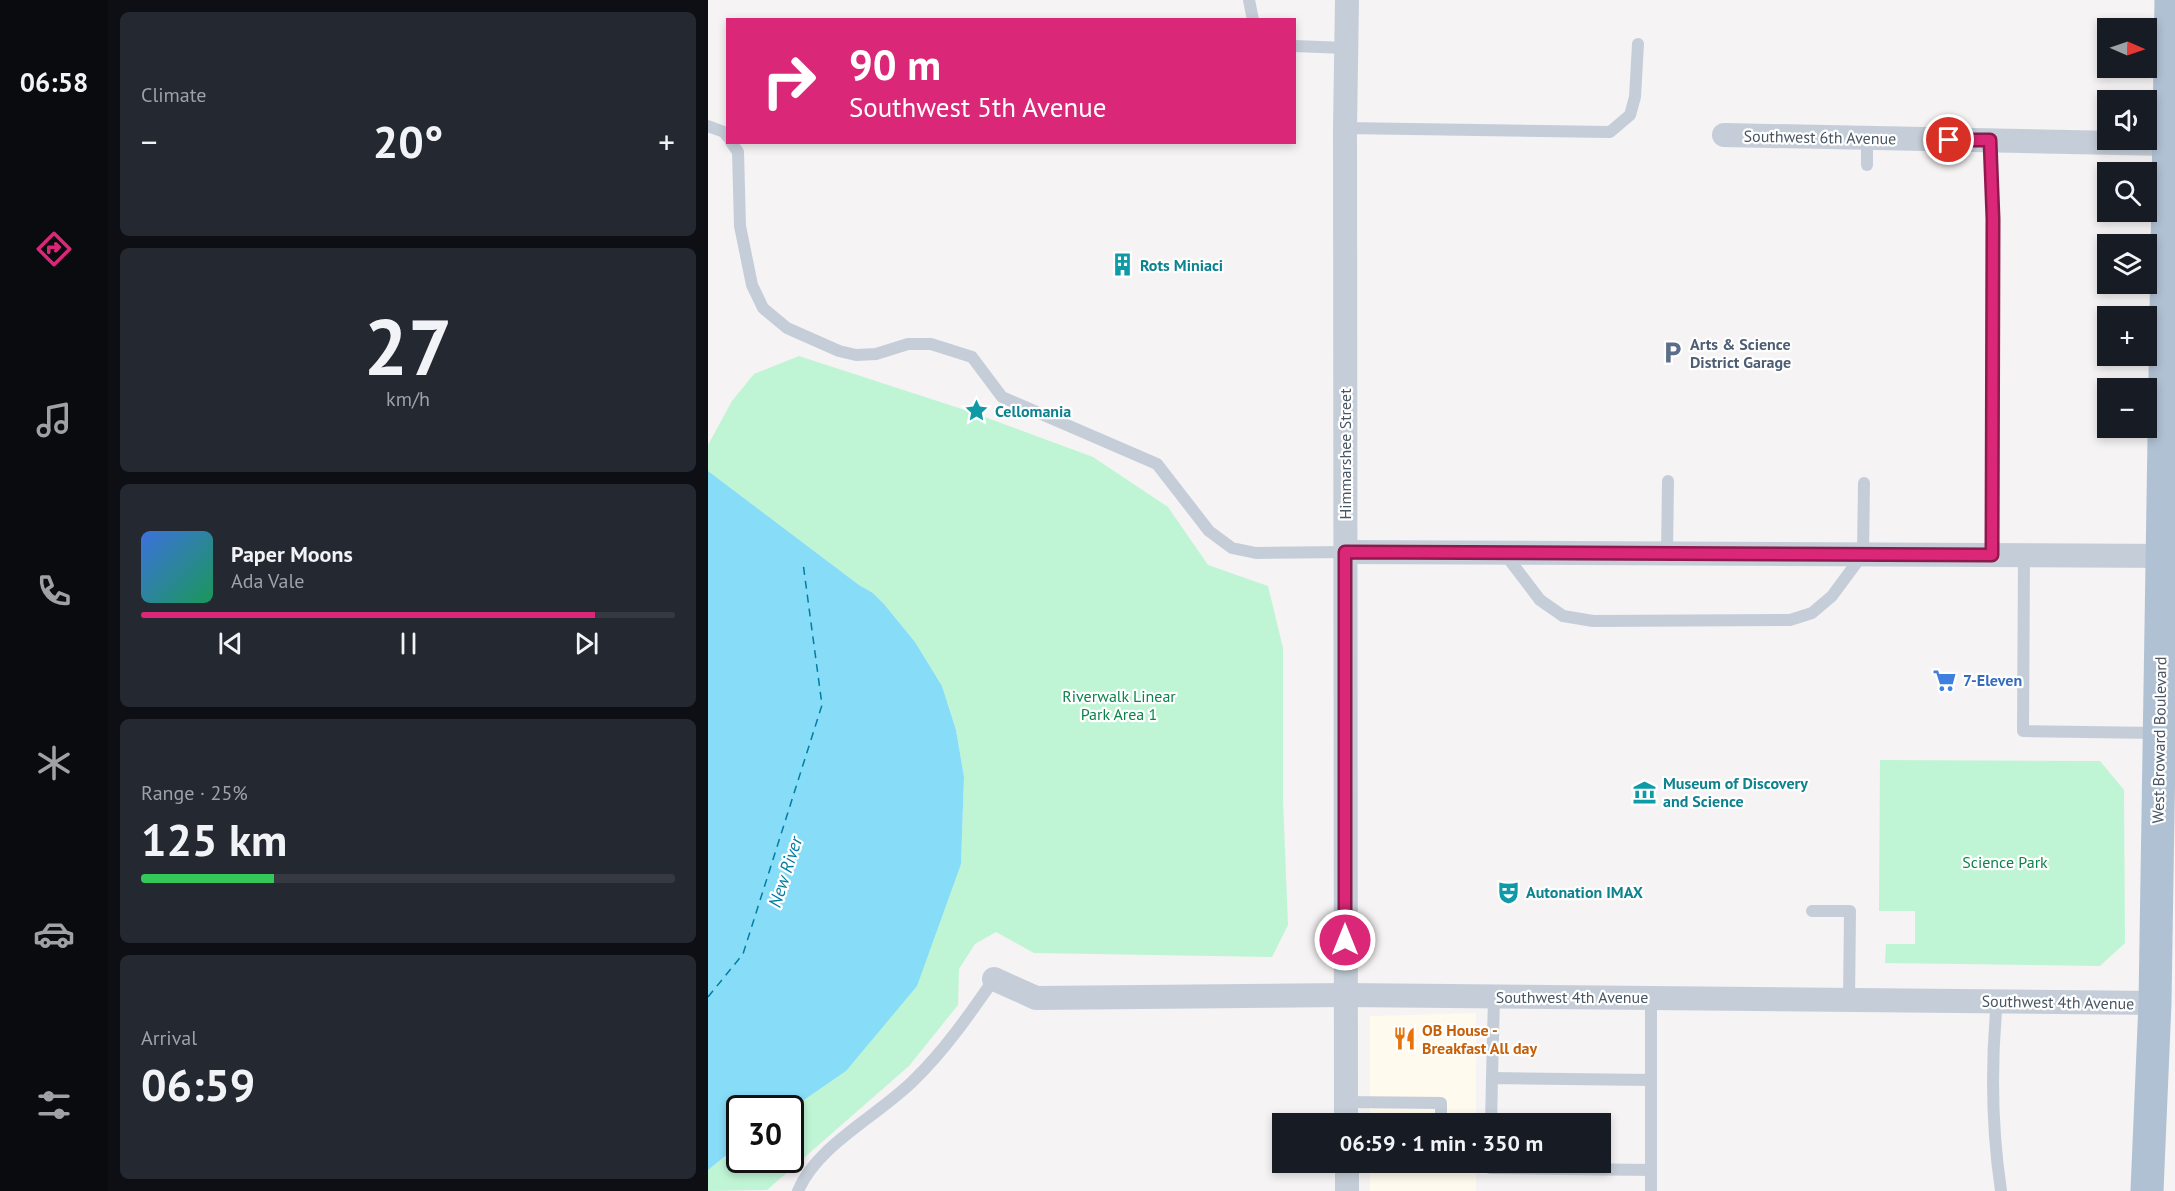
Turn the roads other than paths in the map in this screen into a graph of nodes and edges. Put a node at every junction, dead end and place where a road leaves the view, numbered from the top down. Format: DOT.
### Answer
graph roads {
  1 [pos="1249,0"];
  2 [pos="1347,0"];
  3 [pos="2171,0"];
  4 [pos="1253,18"];
  5 [pos="1638,44"];
  6 [pos="1296,46"];
  7 [pos="1346,48"];
  8 [pos="708,126"];
  9 [pos="1345,128"];
  10 [pos="726,134"];
  11 [pos="1724,135"];
  12 [pos="1867,138"];
  13 [pos="1990,140"];
  14 [pos="2168,144"];
  15 [pos="735,147"];
  16 [pos="1867,165"];
  17 [pos="1668,481"];
  18 [pos="1864,483"];
  19 [pos="1345,552"];
  20 [pos="1504,553"];
  21 [pos="1667,554"];
  22 [pos="1863,554"];
  23 [pos="1992,555"];
  24 [pos="2024,555"];
  25 [pos="2168,555"];
  26 [pos="2159,734"];
  27 [pos="1812,911"];
  28 [pos="994,979"];
  29 [pos="1345,995"];
  30 [pos="1494,997"];
  31 [pos="1651,998"];
  32 [pos="1849,1000"];
  33 [pos="1997,1001"];
  34 [pos="2155,1003"];
  35 [pos="1492,1078"];
  36 [pos="1651,1080"];
  37 [pos="1346,1113"];
  38 [pos="1441,1113"];
  39 [pos="1491,1113"];
  40 [pos="1611,1170"];
  41 [pos="1651,1170"];
  42 [pos="1347,1173"];
  43 [pos="798,1191"];
  44 [pos="1347,1191"];
  45 [pos="1651,1191"];
  46 [pos="2001,1191"];
  47 [pos="2147,1191"];
  1 -- 4 [label="lane"];
  2 -- 7 [label="street, Himmarshee Street"];
  3 -- 14 [label="main road, West Broward Boulevard"];
  5 -- 9 [label="lane"];
  6 -- 7 [label="lane"];
  7 -- 9 [label="street, Himmarshee Street"];
  8 -- 10 [label="lane"];
  9 -- 19 [label="street, Himmarshee Street"];
  11 -- 12 [label="street, Southwest 6th Avenue"];
  12 -- 13 [label="street, Southwest 6th Avenue"];
  12 -- 16 [label="lane"];
  13 -- 14 [label="street, Southwest 6th Avenue"];
  13 -- 23 [label="lane"];
  14 -- 25 [label="main road, West Broward Boulevard"];
  15 -- 19 [label="lane"];
  17 -- 21 [label="lane"];
  18 -- 22 [label="lane"];
  19 -- 20 [label="street"];
  19 -- 29 [label="street, Himmarshee Street"];
  20 -- 21 [label="street"];
  20 -- 22 [label="lane"];
  21 -- 22 [label="street"];
  22 -- 23 [label="street"];
  23 -- 24 [label="street"];
  24 -- 25 [label="street"];
  24 -- 26 [label="lane"];
  25 -- 26 [label="main road, West Broward Boulevard"];
  26 -- 34 [label="main road, West Broward Boulevard"];
  27 -- 32 [label="lane"];
  28 -- 29 [label="street, Southwest 4th Avenue"];
  28 -- 43 [label="lane"];
  29 -- 30 [label="street, Southwest 4th Avenue"];
  29 -- 37 [label="street, Himmarshee Street"];
  30 -- 31 [label="street, Southwest 4th Avenue"];
  30 -- 35 [label="lane"];
  31 -- 32 [label="street, Southwest 4th Avenue"];
  31 -- 36 [label="lane"];
  32 -- 33 [label="street, Southwest 4th Avenue"];
  33 -- 34 [label="street, Southwest 4th Avenue"];
  33 -- 46 [label="lane"];
  34 -- 47 [label="main road, West Broward Boulevard"];
  35 -- 36 [label="lane"];
  35 -- 39 [label="lane"];
  36 -- 41 [label="lane"];
  37 -- 38 [label="lane"];
  40 -- 41 [label="lane"];
  41 -- 45 [label="lane"];
  42 -- 44 [label="street"];
}
